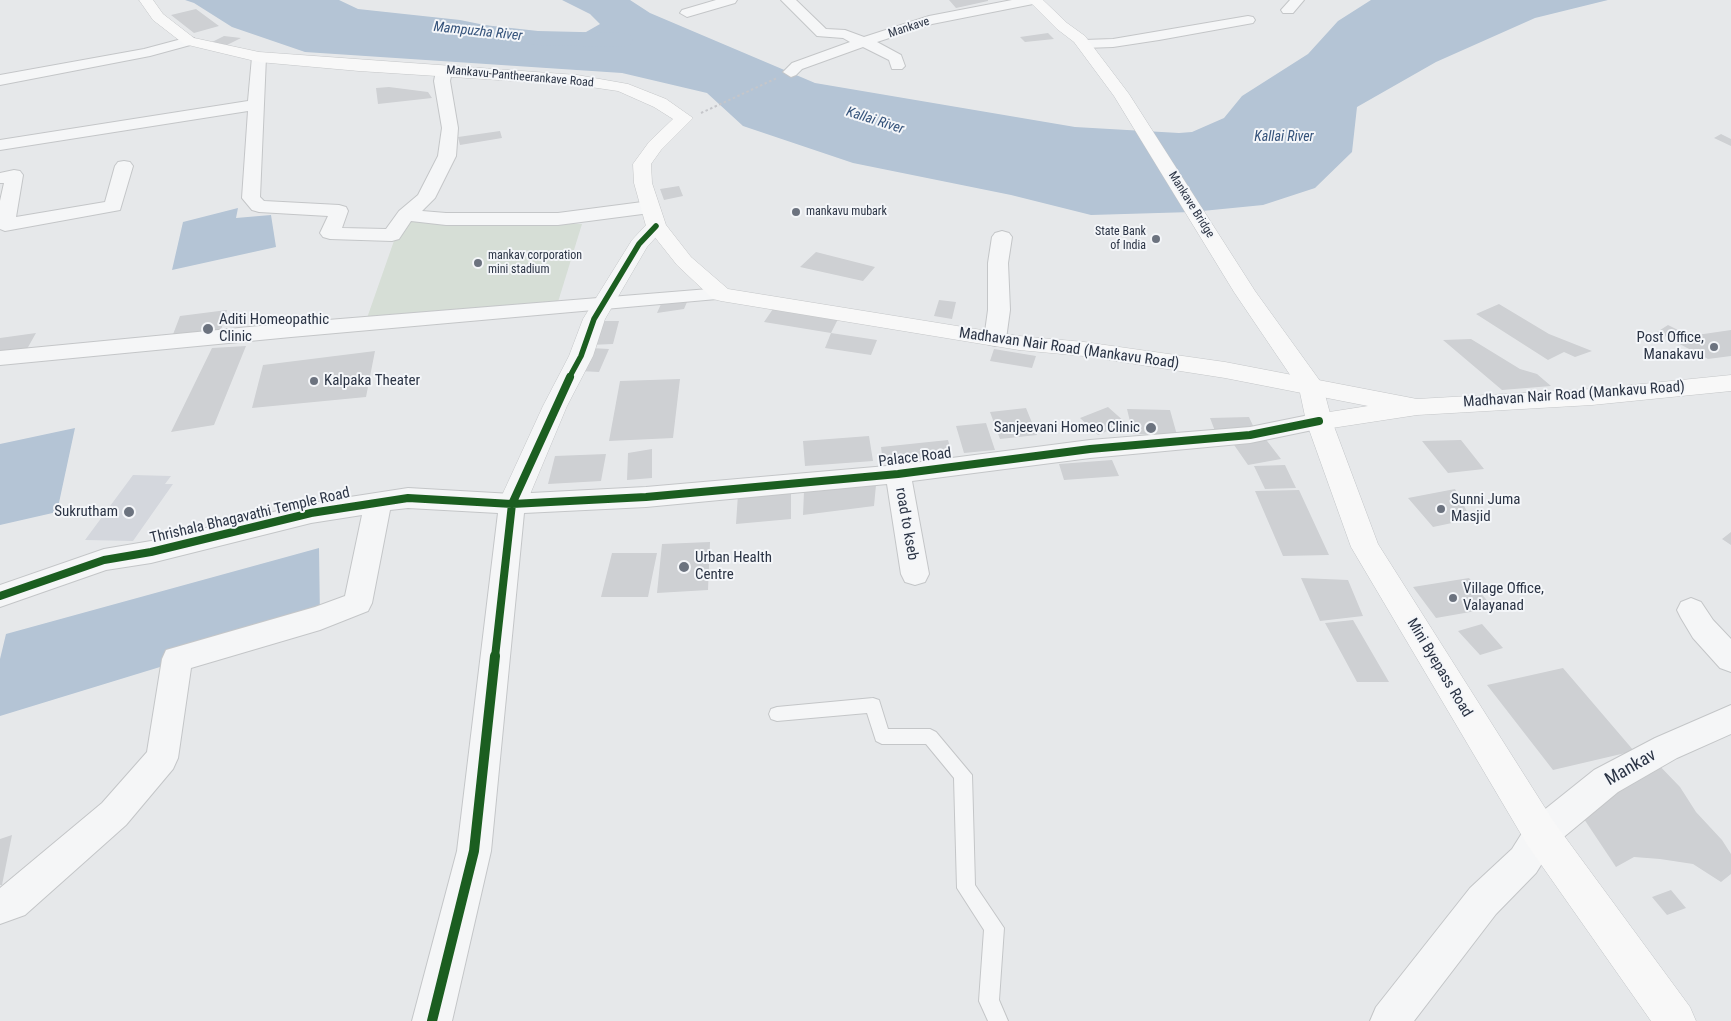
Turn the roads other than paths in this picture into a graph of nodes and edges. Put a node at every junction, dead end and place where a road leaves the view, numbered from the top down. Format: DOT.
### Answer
graph roads {
  1 [pos="146,0"];
  2 [pos="788,0"];
  3 [pos="1034,0"];
  4 [pos="723,1"];
  5 [pos="687,13"];
  6 [pos="1248,20"];
  7 [pos="189,41"];
  8 [pos="865,42"];
  9 [pos="1084,44"];
  10 [pos="259,57"];
  11 [pos="896,66"];
  12 [pos="444,71"];
  13 [pos="791,72"];
  14 [pos="2,82"];
  15 [pos="256,105"];
  16 [pos="0,145"];
  17 [pos="124,166"];
  18 [pos="0,178"];
  19 [pos="406,215"];
  20 [pos="653,216"];
  21 [pos="2,228"];
  22 [pos="1002,237"];
  23 [pos="1245,292"];
  24 [pos="721,294"];
  25 [pos="606,302"];
  26 [pos="995,339"];
  27 [pos="0,358"];
  28 [pos="1731,383"];
  29 [pos="1311,387"];
  30 [pos="1418,407"];
  31 [pos="1320,421"];
  32 [pos="898,474"];
  33 [pos="378,503"];
  34 [pos="512,504"];
  35 [pos="914,574"];
  36 [pos="0,596"];
  37 [pos="1691,610"];
  38 [pos="1731,659"];
  39 [pos="778,714"];
  40 [pos="1731,719"];
  41 [pos="1541,834"];
  42 [pos="0,906"];
  43 [pos="432,1021"];
  44 [pos="998,1021"];
  45 [pos="1390,1021"];
  46 [pos="1676,1021"];
  1 -- 7 [label="main road, Mankavu-Pantheerankave Road"];
  2 -- 8 [label="street"];
  3 -- 8 [label="street, Mankave"];
  3 -- 9 [label="main road"];
  4 -- 5 [label="street"];
  6 -- 9 [label="street"];
  7 -- 10 [label="main road, Mankavu-Pantheerankave Road"];
  7 -- 14 [label="street"];
  8 -- 11 [label="street"];
  8 -- 13 [label="street, Mankave"];
  9 -- 23 [label="main road, Mankave Bridge"];
  10 -- 12 [label="main road, Mankavu-Pantheerankave Road"];
  10 -- 15 [label="street"];
  12 -- 19 [label="street"];
  12 -- 20 [label="main road, Mankavu-Pantheerankave Road"];
  15 -- 16 [label="street"];
  15 -- 19 [label="street"];
  17 -- 21 [label="street"];
  18 -- 21 [label="street"];
  19 -- 20 [label="street"];
  20 -- 24 [label="main road"];
  20 -- 25 [label="street"];
  22 -- 26 [label="street"];
  23 -- 29 [label="main road, Mini Byepass Road"];
  24 -- 25 [label="street"];
  24 -- 26 [label="main road, Madhavan Nair Road (Mankavu Road)"];
  25 -- 27 [label="street"];
  25 -- 34 [label="street"];
  26 -- 29 [label="main road, Madhavan Nair Road (Mankavu Road)"];
  28 -- 30 [label="main road, Madhavan Nair Road (Mankavu Road)"];
  29 -- 30 [label="main road, Madhavan Nair Road (Mankavu Road)"];
  29 -- 31 [label="main road, Mini Byepass Road"];
  30 -- 31 [label="main road, Madhavan Nair Road (Mankavu Road)"];
  31 -- 32 [label="street, Palace Road"];
  31 -- 41 [label="main road, Mini Byepass Road"];
  32 -- 34 [label="street, Palace Road"];
  32 -- 35 [label="street, road to kseb"];
  33 -- 34 [label="street, Thrishala Bhagavathi Temple Road"];
  33 -- 36 [label="street, Thrishala Bhagavathi Temple Road"];
  33 -- 42 [label="street"];
  34 -- 43 [label="street"];
  37 -- 38 [label="street"];
  39 -- 44 [label="lane"];
  40 -- 41 [label="street, Mankav"];
  41 -- 45 [label="street, Mankav"];
  41 -- 46 [label="main road, Mini Byepass Road"];
}
